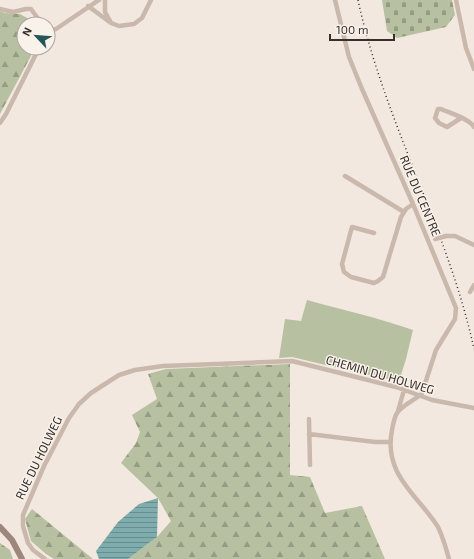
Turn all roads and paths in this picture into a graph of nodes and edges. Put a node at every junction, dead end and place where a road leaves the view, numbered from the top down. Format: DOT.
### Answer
graph roads {
  1 [pos="99,0"];
  2 [pos="104,0"];
  3 [pos="151,0"];
  4 [pos="334,0"];
  5 [pos="456,0"];
  6 [pos="88,6"];
  7 [pos="0,9"];
  8 [pos="35,16"];
  9 [pos="111,23"];
  10 [pos="56,30"];
  11 [pos="35,56"];
  12 [pos="474,69"];
  13 [pos="461,118"];
  14 [pos="0,123"];
  15 [pos="474,127"];
  16 [pos="345,176"];
  17 [pos="413,204"];
  18 [pos="404,212"];
  19 [pos="374,233"];
  20 [pos="429,242"];
  21 [pos="474,245"];
  22 [pos="474,285"];
  23 [pos="470,292"];
  24 [pos="281,361"];
  25 [pos="404,390"];
  26 [pos="420,396"];
  27 [pos="474,408"];
  28 [pos="398,411"];
  29 [pos="309,419"];
  30 [pos="309,434"];
  31 [pos="390,442"];
  32 [pos="310,465"];
  33 [pos="0,527"];
  34 [pos="22,559"];
  35 [pos="45,559"];
  36 [pos="449,559"];
  1 -- 6 [label="street"];
  2 -- 9 [label="street"];
  3 -- 9 [label="street"];
  4 -- 17 [label="street, RUE DU CENTRE"];
  5 -- 12 [label="street"];
  6 -- 9 [label="street"];
  6 -- 10 [label="street"];
  7 -- 8 [label="street"];
  11 -- 14 [label="street"];
  13 -- 13 [label="street"];
  13 -- 15 [label="street"];
  16 -- 18 [label="street"];
  17 -- 18 [label="street"];
  17 -- 20 [label="street, RUE DU CENTRE"];
  18 -- 19 [label="street"];
  20 -- 21 [label="street, bridge"];
  20 -- 26 [label="street, RUE DU CENTRE"];
  22 -- 23 [label="street"];
  24 -- 25 [label="street, CHEMIN DU HOLWEG"];
  24 -- 35 [label="street, RUE DU HOLWEG"];
  25 -- 26 [label="street, CHEMIN DU HOLWEG"];
  25 -- 28 [label="street"];
  26 -- 27 [label="street, CHEMIN DU HOLWEG"];
  26 -- 28 [label="street"];
  28 -- 31 [label="street"];
  29 -- 30 [label="street"];
  30 -- 31 [label="street"];
  30 -- 32 [label="street"];
  31 -- 36 [label="street"];
  33 -- 34 [label="main road"];
}
